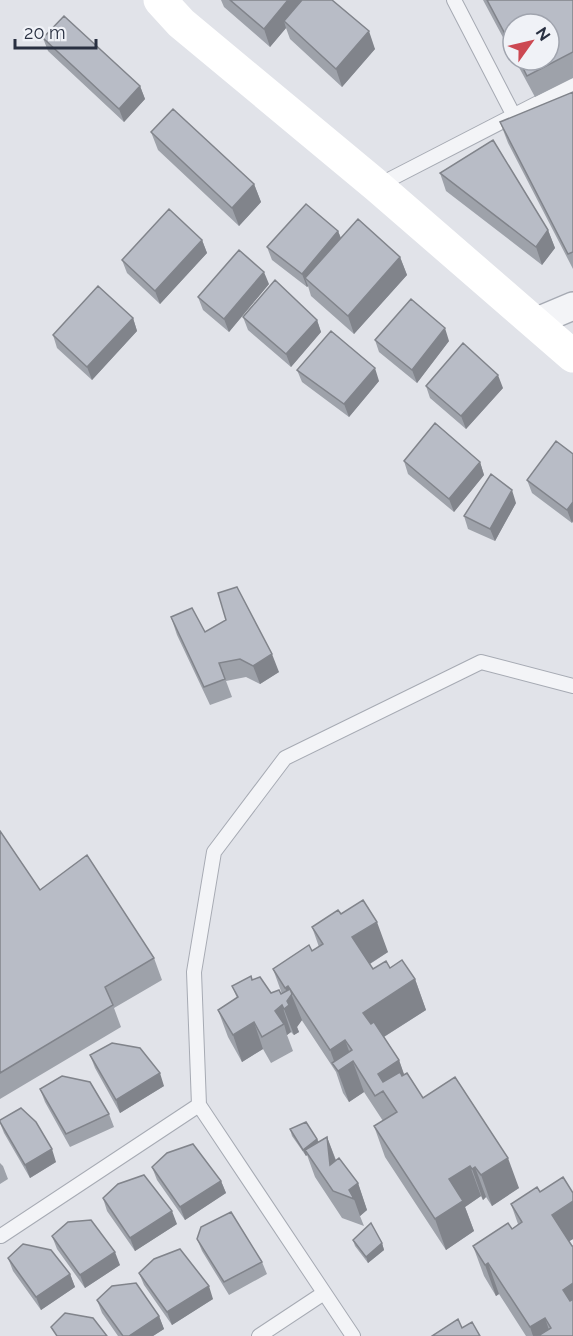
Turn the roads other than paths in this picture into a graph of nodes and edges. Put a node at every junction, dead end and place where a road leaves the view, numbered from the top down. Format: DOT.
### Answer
graph roads {
  1 [pos="160,0"];
  2 [pos="454,0"];
  3 [pos="573,85"];
  4 [pos="514,116"];
  5 [pos="377,186"];
  6 [pos="573,306"];
  7 [pos="535,322"];
  8 [pos="573,356"];
  9 [pos="573,686"];
  10 [pos="199,1105"];
  11 [pos="1,1236"];
  12 [pos="324,1293"];
  13 [pos="259,1336"];
  14 [pos="353,1336"];
  1 -- 5 [label="street"];
  2 -- 4 [label="lane"];
  3 -- 4 [label="lane"];
  4 -- 5 [label="lane"];
  5 -- 7 [label="street"];
  6 -- 7 [label="street"];
  7 -- 8 [label="street"];
  9 -- 10 [label="lane"];
  10 -- 11 [label="lane"];
  10 -- 12 [label="lane"];
  12 -- 13 [label="lane"];
  12 -- 14 [label="lane"];
}
